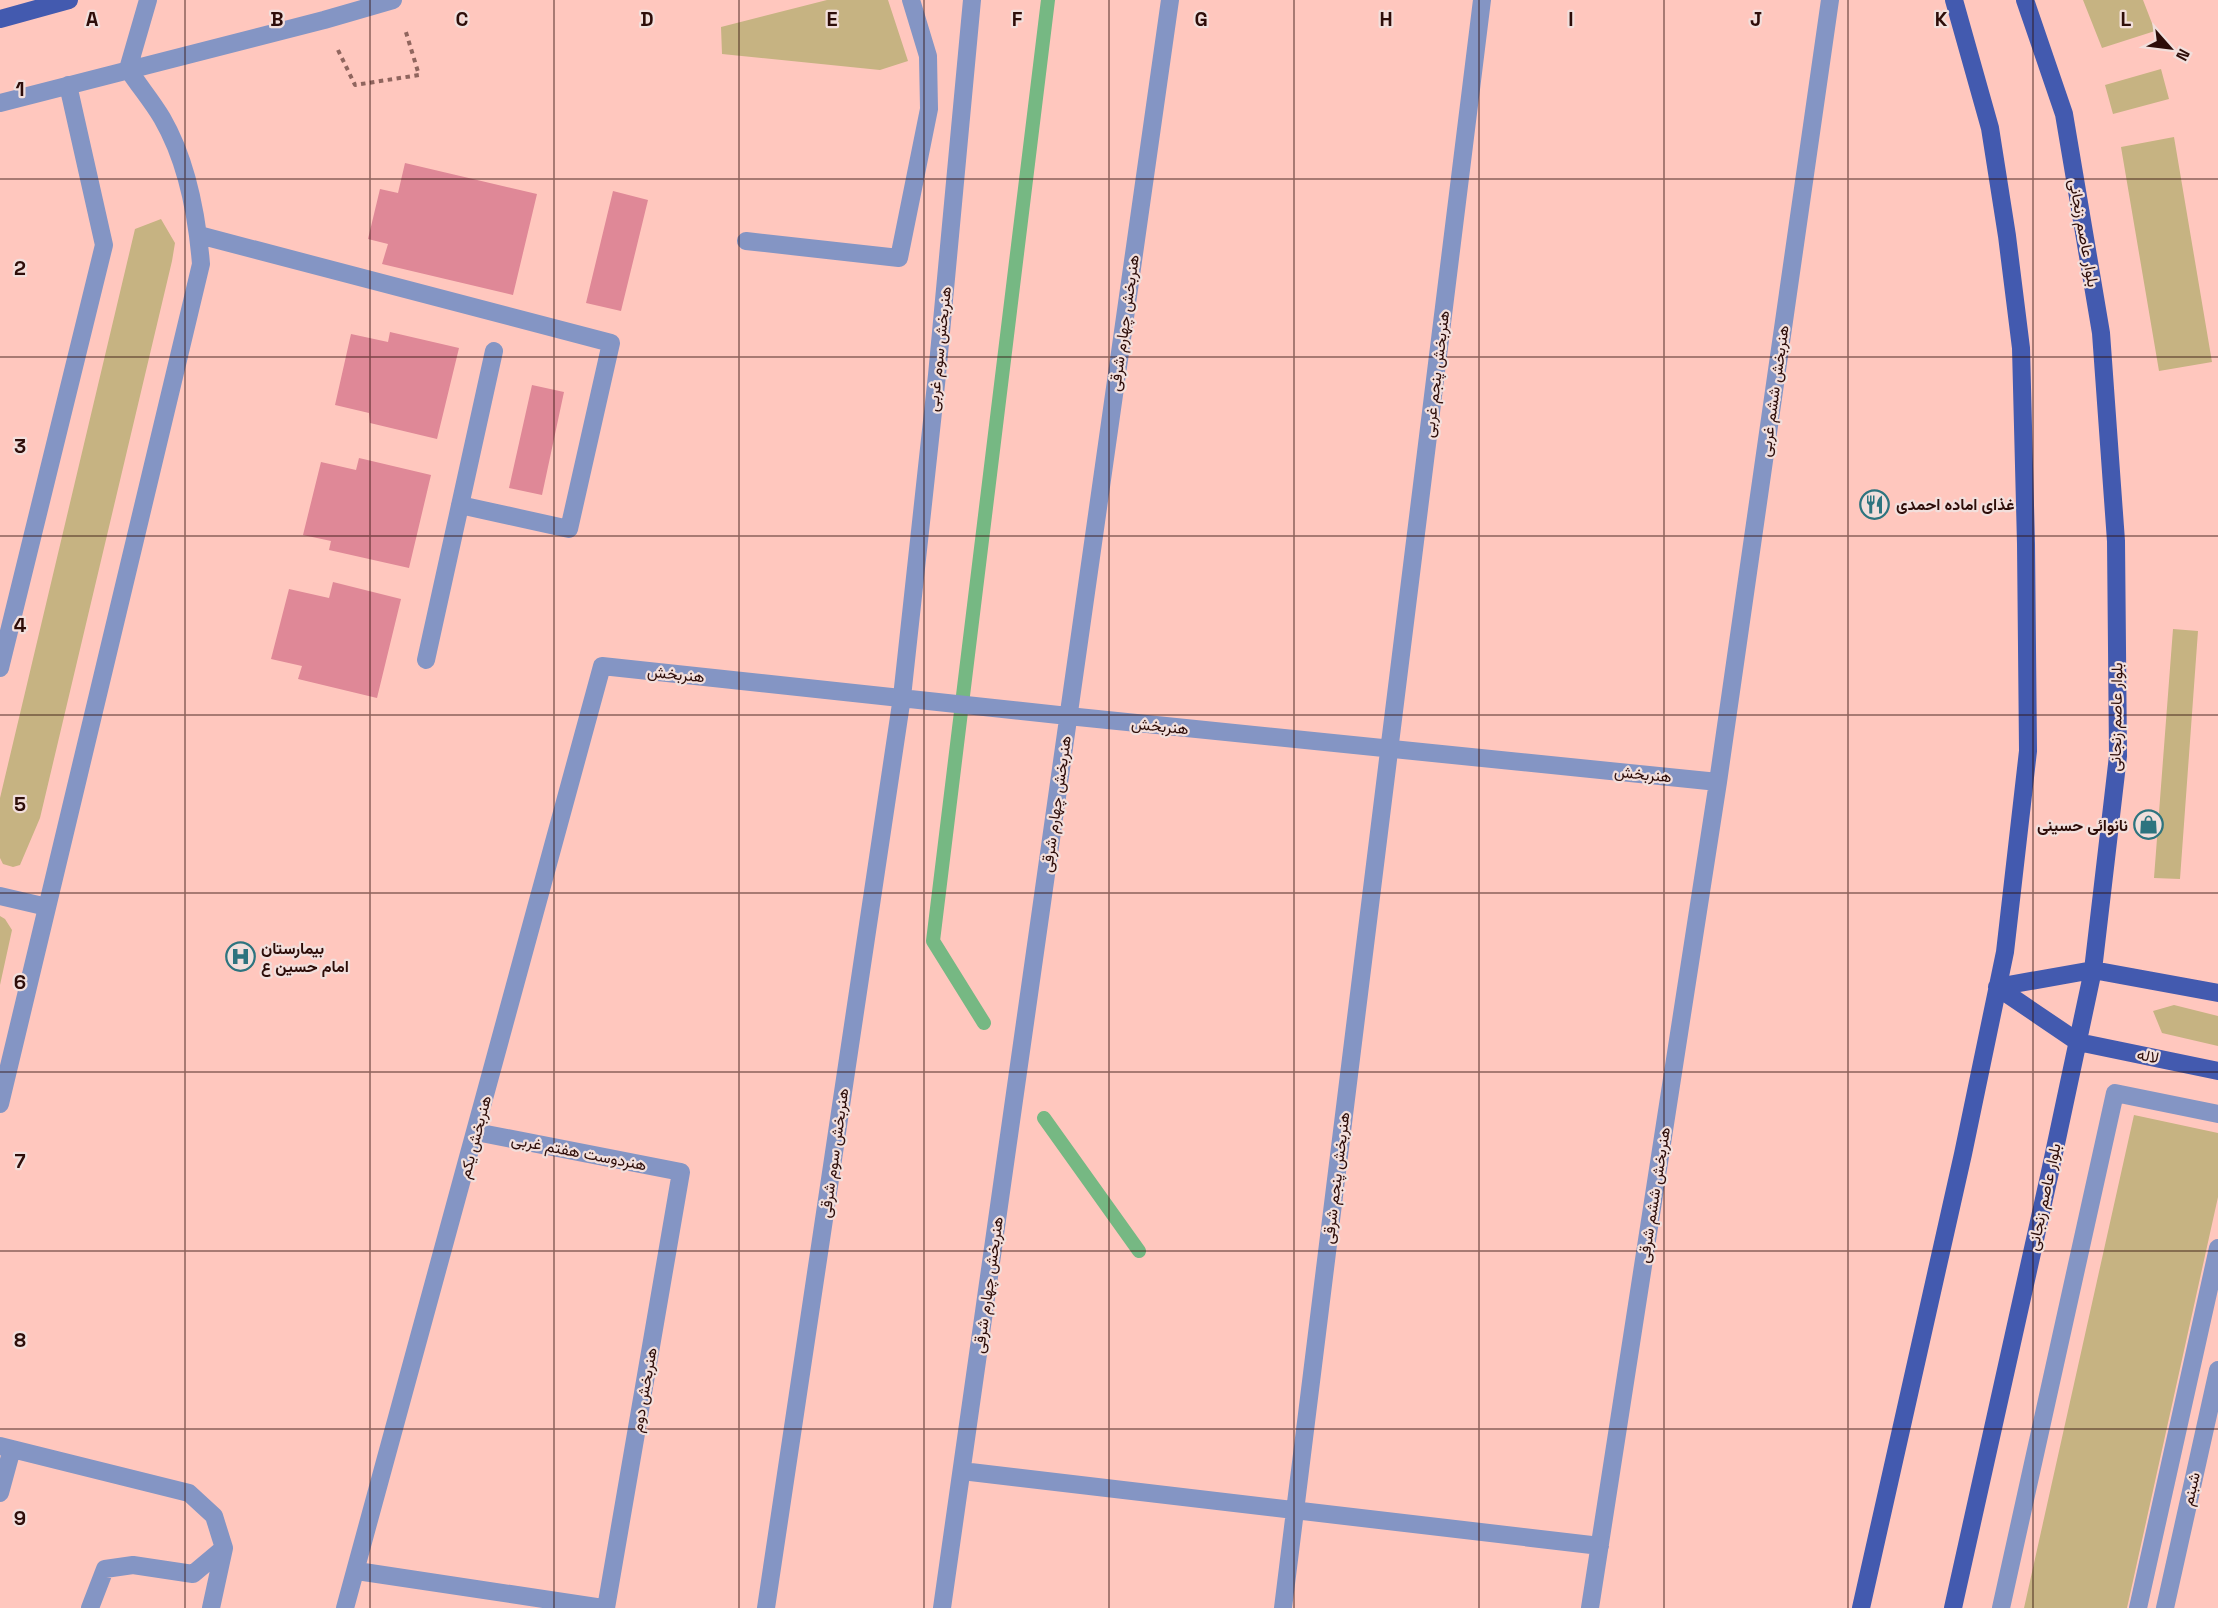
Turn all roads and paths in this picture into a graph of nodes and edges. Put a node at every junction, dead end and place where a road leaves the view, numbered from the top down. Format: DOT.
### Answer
graph roads {
  1 [pos="69,0"];
  2 [pos="147,0"];
  3 [pos="393,0"];
  4 [pos="911,0"];
  5 [pos="972,0"];
  6 [pos="1170,0"];
  7 [pos="1482,0"];
  8 [pos="1830,0"];
  9 [pos="1954,0"];
  10 [pos="2025,0"];
  11 [pos="0,19"];
  12 [pos="324,20"];
  13 [pos="403,21"];
  14 [pos="128,69"];
  15 [pos="68,85"];
  16 [pos="0,103"];
  17 [pos="199,235"];
  18 [pos="746,241"];
  19 [pos="494,351"];
  20 [pos="460,506"];
  21 [pos="426,660"];
  22 [pos="602,666"];
  23 [pos="0,668"];
  24 [pos="902,697"];
  25 [pos="1068,716"];
  26 [pos="1390,749"];
  27 [pos="1718,782"];
  28 [pos="0,896"];
  29 [pos="47,907"];
  30 [pos="2093,970"];
  31 [pos="1997,987"];
  32 [pos="2218,993"];
  33 [pos="2078,1042"];
  34 [pos="2218,1071"];
  35 [pos="0,1104"];
  36 [pos="2218,1114"];
  37 [pos="476,1132"];
  38 [pos="681,1172"];
  39 [pos="2218,1248"];
  40 [pos="2218,1370"];
  41 [pos="6,1448"];
  42 [pos="962,1471"];
  43 [pos="0,1493"];
  44 [pos="1295,1510"];
  45 [pos="1600,1546"];
  46 [pos="224,1548"];
  47 [pos="357,1571"];
  48 [pos="90,1608"];
  49 [pos="211,1608"];
  50 [pos="345,1608"];
  51 [pos="604,1608"];
  52 [pos="766,1608"];
  53 [pos="942,1608"];
  54 [pos="1283,1608"];
  55 [pos="1590,1608"];
  56 [pos="1862,1608"];
  57 [pos="1953,1608"];
  58 [pos="2001,1608"];
  59 [pos="2138,1608"];
  60 [pos="2165,1608"];
  1 -- 11 [label="main road"];
  2 -- 14 [label="street"];
  3 -- 12 [label="street"];
  4 -- 18 [label="street"];
  5 -- 24 [label="street, هنربخش سوم غربی"];
  6 -- 25 [label="street, هنربخش چهارم شرقی"];
  7 -- 26 [label="street, هنربخش پنجم غربی"];
  8 -- 27 [label="street, هنربخش ششم غربی"];
  9 -- 31 [label="main road"];
  10 -- 30 [label="main road, بلوار عاصم زنجانی"];
  12 -- 13 [label="path"];
  12 -- 14 [label="street"];
  14 -- 15 [label="street"];
  14 -- 17 [label="street"];
  15 -- 16 [label="street"];
  15 -- 23 [label="street"];
  17 -- 20 [label="street"];
  17 -- 29 [label="street"];
  19 -- 20 [label="street"];
  20 -- 21 [label="street"];
  22 -- 24 [label="street, هنربخش"];
  22 -- 37 [label="street, هنربخش یکم"];
  24 -- 25 [label="street, هنربخش"];
  24 -- 52 [label="street, هنربخش سوم شرقی"];
  25 -- 26 [label="street, هنربخش"];
  25 -- 42 [label="street, هنربخش چهارم شرقی"];
  26 -- 27 [label="street, هنربخش"];
  26 -- 44 [label="street, هنربخش پنجم شرقی"];
  27 -- 45 [label="street, هنربخش ششم شرقی"];
  28 -- 29 [label="street"];
  29 -- 35 [label="street"];
  30 -- 31 [label="main road"];
  30 -- 32 [label="main road"];
  30 -- 33 [label="main road, بلوار عاصم زنجانی"];
  31 -- 33 [label="main road"];
  31 -- 56 [label="main road"];
  33 -- 34 [label="main road, لاله"];
  33 -- 57 [label="main road, بلوار عاصم زنجانی"];
  36 -- 58 [label="street"];
  37 -- 38 [label="street, هنردوست هفتم غربی"];
  37 -- 47 [label="street, هنربخش یکم"];
  38 -- 51 [label="street, هنربخش دوم"];
  39 -- 59 [label="street"];
  40 -- 60 [label="street, شبنم"];
  41 -- 43 [label="street"];
  41 -- 46 [label="street"];
  42 -- 44 [label="street"];
  42 -- 53 [label="street, هنربخش چهارم شرقی"];
  44 -- 45 [label="street"];
  44 -- 54 [label="street, هنربخش پنجم شرقی"];
  45 -- 55 [label="street, هنربخش ششم شرقی"];
  46 -- 48 [label="street"];
  46 -- 49 [label="street"];
  47 -- 50 [label="street, هنربخش یکم"];
  47 -- 51 [label="street"];
}
